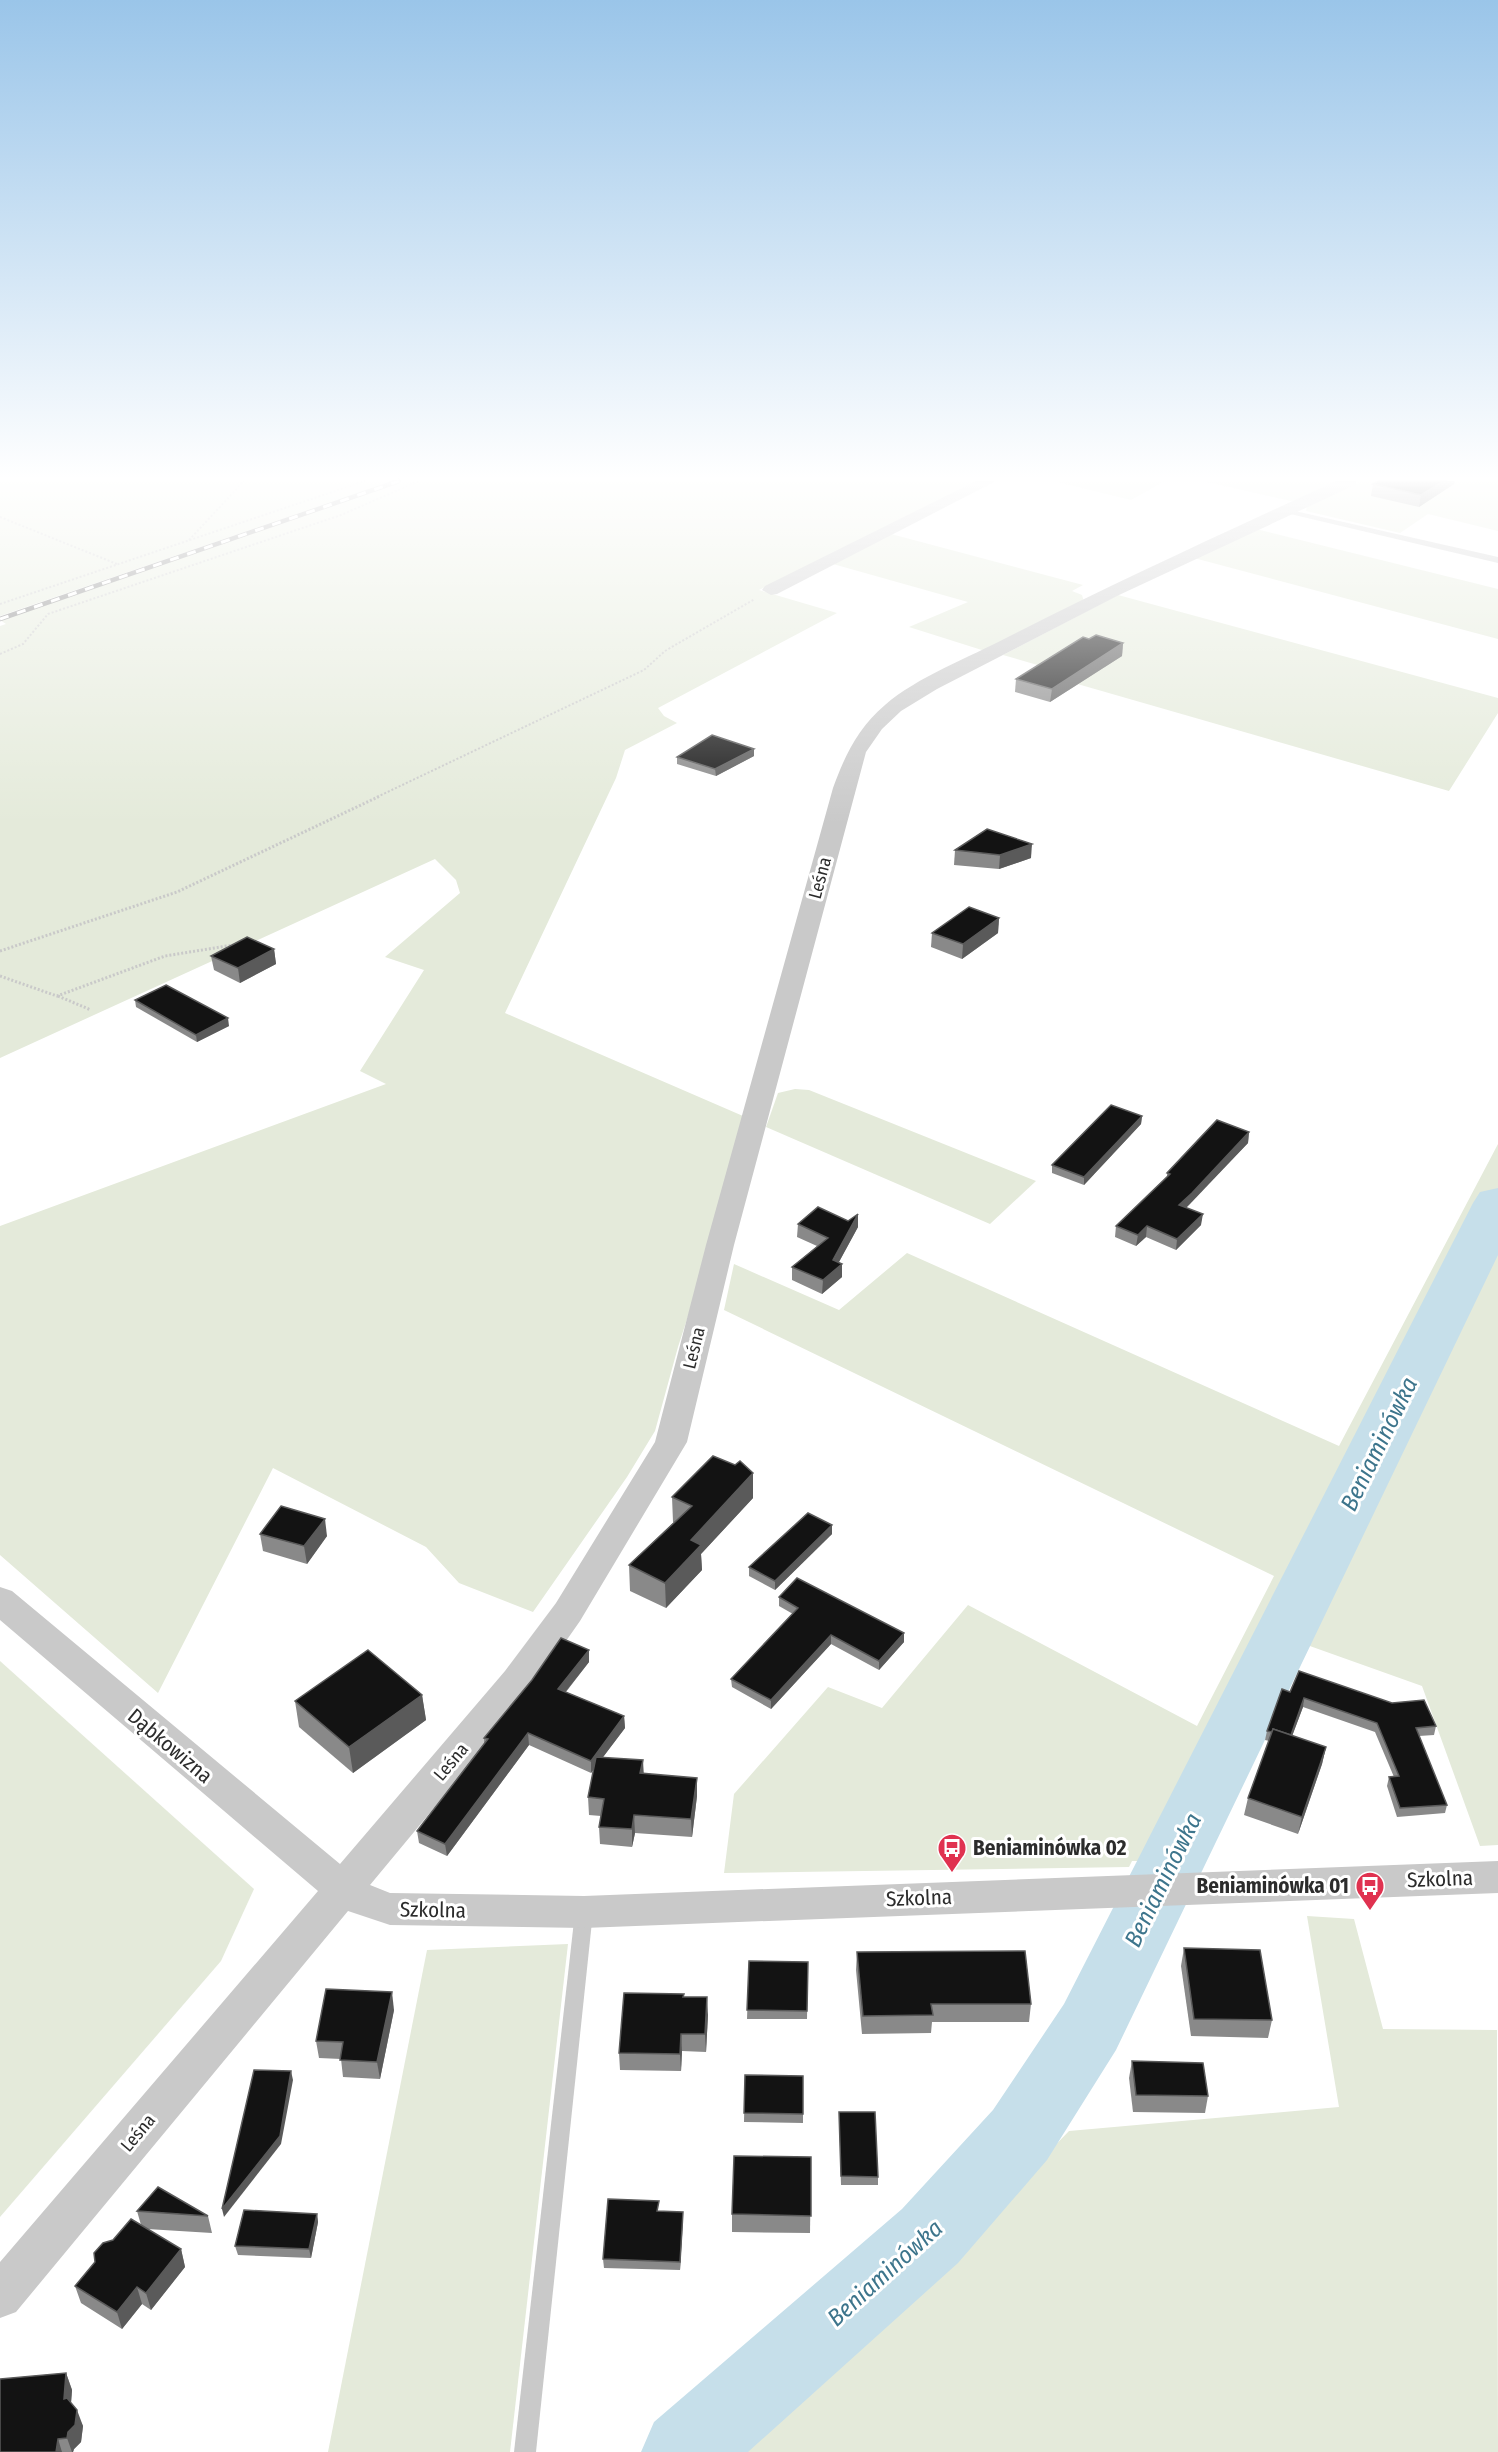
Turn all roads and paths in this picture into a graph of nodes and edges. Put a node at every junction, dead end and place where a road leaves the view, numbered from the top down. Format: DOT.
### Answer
graph roads {
  1 [pos="25,595"];
  2 [pos="103,595"];
  3 [pos="762,595"];
  4 [pos="1106,595"];
  5 [pos="0,604"];
  6 [pos="0,654"];
  7 [pos="233,945"];
  8 [pos="0,951"];
  9 [pos="0,976"];
  10 [pos="57,996"];
  11 [pos="91,1011"];
  12 [pos="0,1600"];
  13 [pos="1498,1876"];
  14 [pos="344,1890"];
  15 [pos="584,1912"];
  16 [pos="0,2296"];
  17 [pos="525,2452"];
  1 -- 5 [label="path"];
  2 -- 6 [label="path"];
  3 -- 8 [label="path"];
  4 -- 14 [label="street, Leśna"];
  7 -- 10 [label="path"];
  9 -- 10 [label="path"];
  10 -- 11 [label="path"];
  12 -- 14 [label="street, Dąbkowizna"];
  13 -- 15 [label="street, Szkolna"];
  14 -- 15 [label="street, Szkolna"];
  14 -- 16 [label="street, Leśna"];
  15 -- 17 [label="lane"];
}
